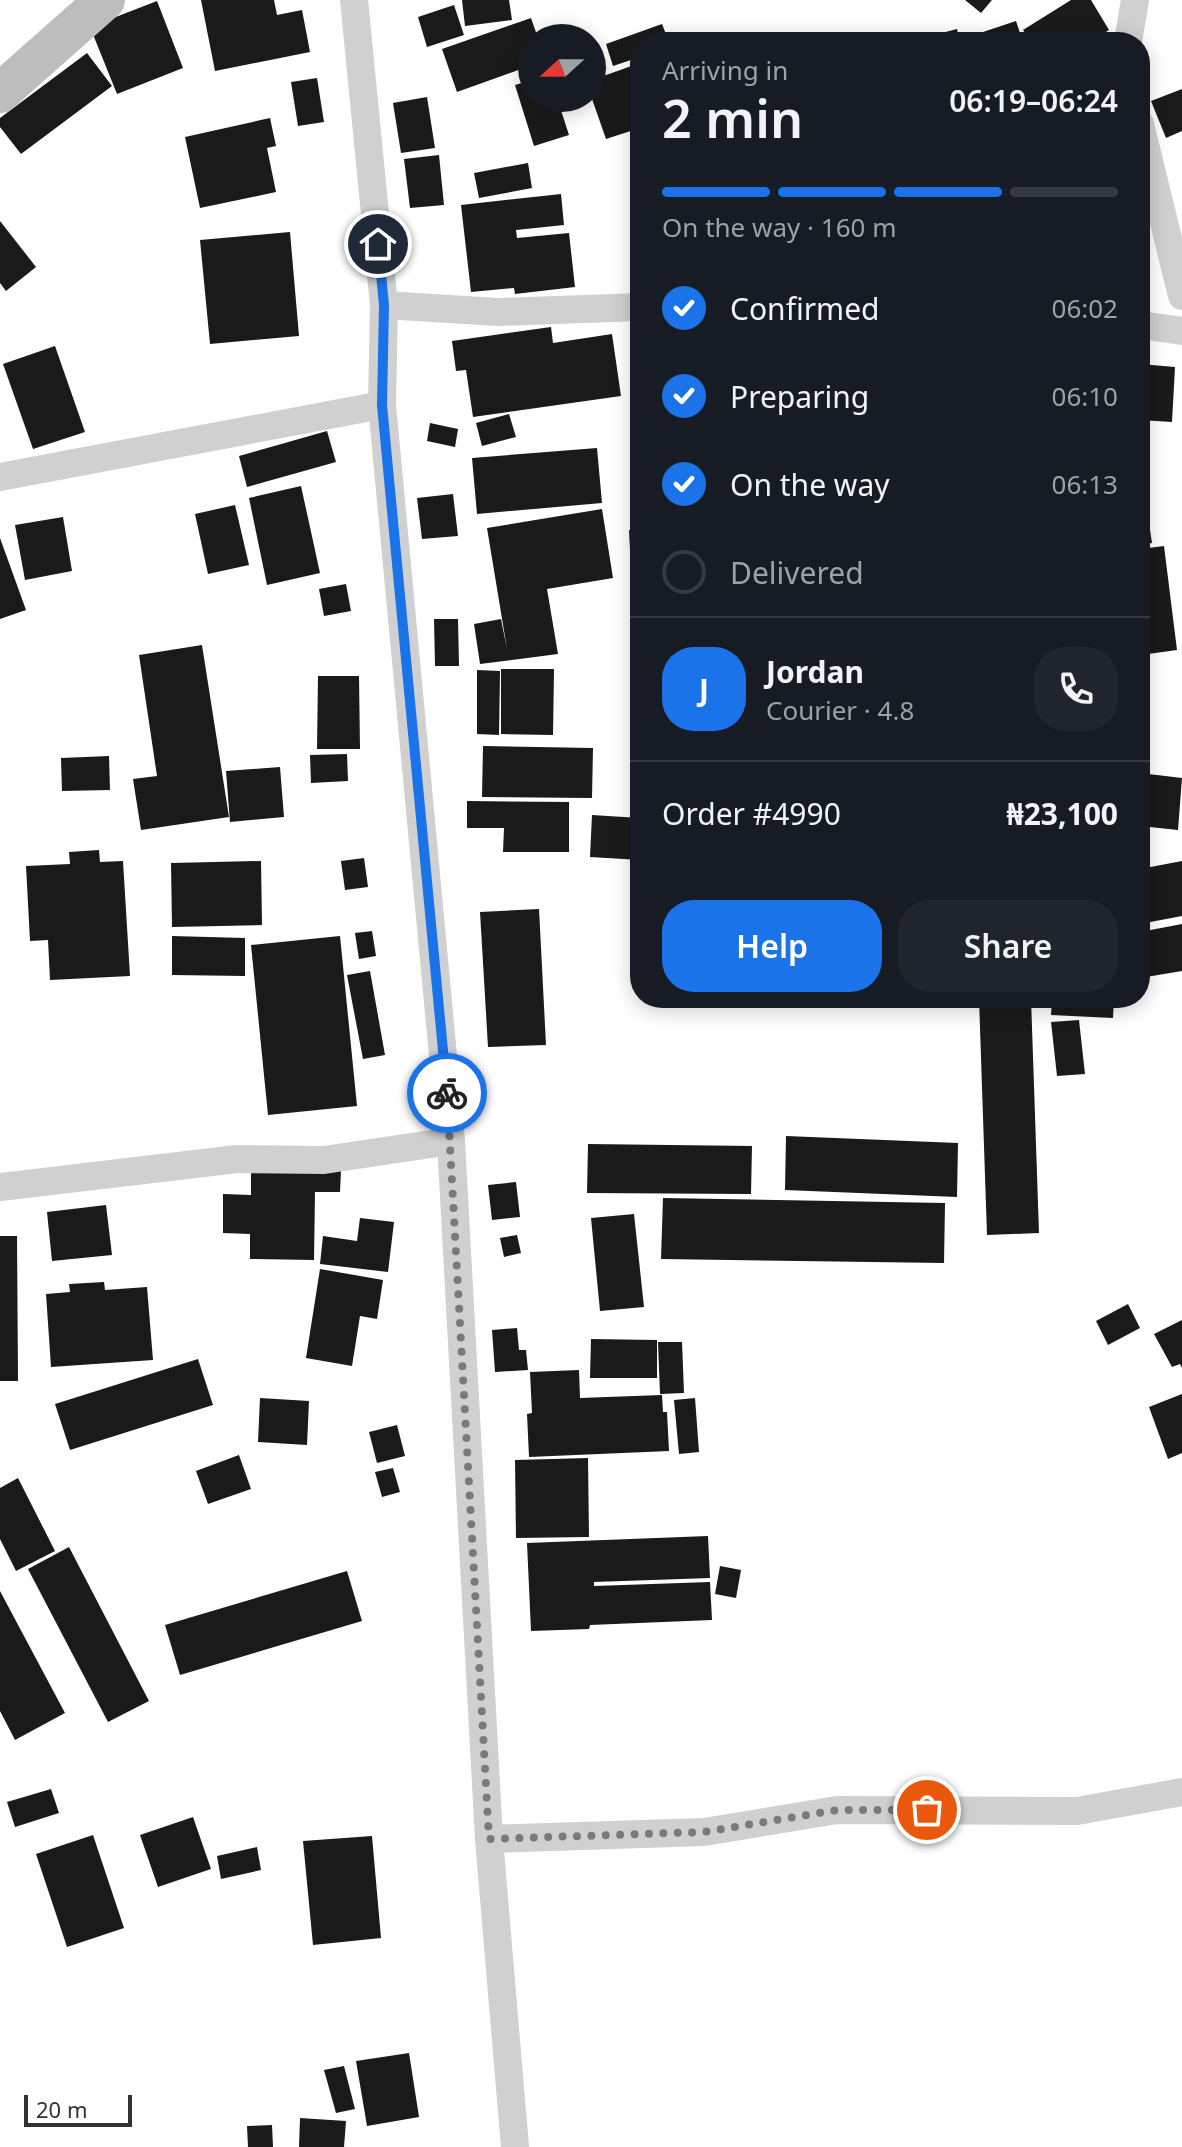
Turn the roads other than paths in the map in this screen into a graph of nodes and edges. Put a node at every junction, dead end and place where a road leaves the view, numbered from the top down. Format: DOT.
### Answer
graph roads {
  1 [pos="105,0"];
  2 [pos="354,0"];
  3 [pos="1135,0"];
  4 [pos="1130,32"];
  5 [pos="0,93"];
  6 [pos="1150,165"];
  7 [pos="1182,296"];
  8 [pos="384,305"];
  9 [pos="630,307"];
  10 [pos="1150,326"];
  11 [pos="1182,331"];
  12 [pos="382,405"];
  13 [pos="0,477"];
  14 [pos="451,1141"];
  15 [pos="0,1187"];
  16 [pos="1182,1792"];
  17 [pos="489,1839"];
  18 [pos="515,2147"];
  1 -- 5 [label="street"];
  2 -- 8 [label="street"];
  3 -- 4 [label="street"];
  6 -- 7 [label="street"];
  8 -- 9 [label="street"];
  8 -- 12 [label="street"];
  10 -- 11 [label="street"];
  12 -- 13 [label="street"];
  12 -- 14 [label="street"];
  14 -- 15 [label="street"];
  14 -- 17 [label="street"];
  16 -- 17 [label="street"];
  17 -- 18 [label="street"];
}
